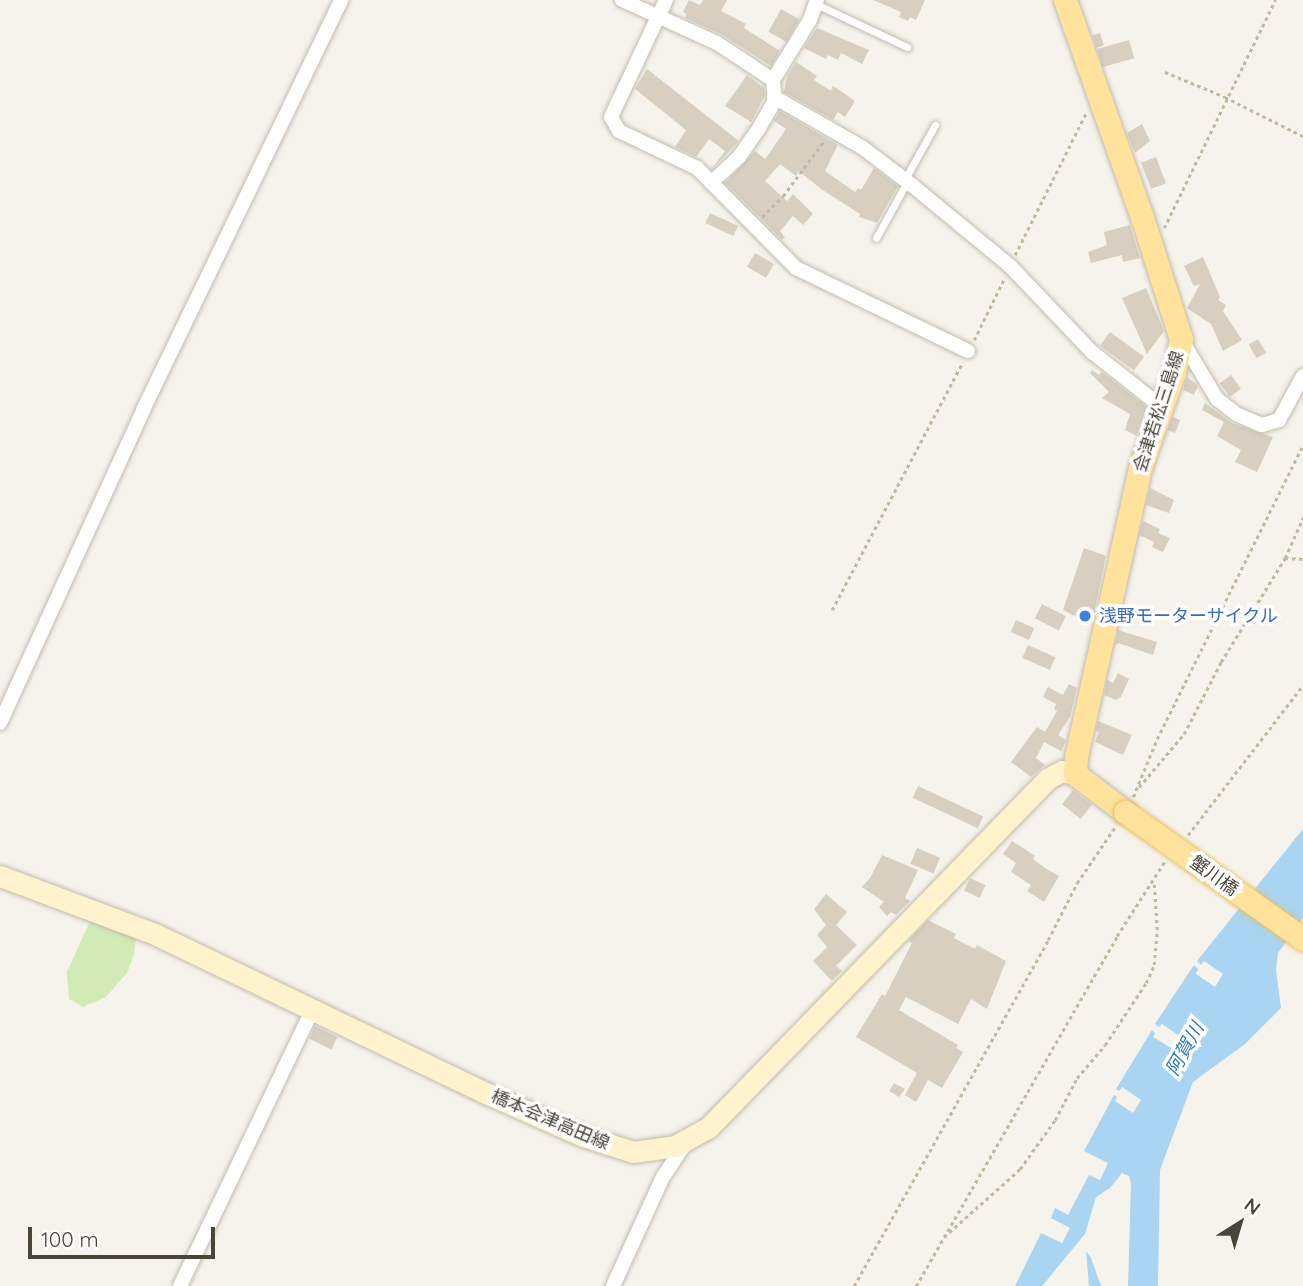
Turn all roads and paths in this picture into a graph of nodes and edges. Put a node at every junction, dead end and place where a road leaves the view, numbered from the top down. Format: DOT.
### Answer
graph roads {
  1 [pos="341,0"];
  2 [pos="622,0"];
  3 [pos="666,0"];
  4 [pos="1065,0"];
  5 [pos="1275,0"];
  6 [pos="816,2"];
  7 [pos="658,16"];
  8 [pos="907,47"];
  9 [pos="1165,72"];
  10 [pos="773,80"];
  11 [pos="774,97"];
  12 [pos="1225,97"];
  13 [pos="935,125"];
  14 [pos="833,130"];
  15 [pos="1303,136"];
  16 [pos="906,181"];
  17 [pos="711,183"];
  18 [pos="753,226"];
  19 [pos="876,238"];
  20 [pos="1153,250"];
  21 [pos="1181,339"];
  22 [pos="968,351"];
  23 [pos="1303,376"];
  24 [pos="1163,408"];
  25 [pos="1303,445"];
  26 [pos="1303,518"];
  27 [pos="1285,558"];
  28 [pos="1303,559"];
  29 [pos="1303,685"];
  30 [pos="0,723"];
  31 [pos="1075,774"];
  32 [pos="1137,789"];
  33 [pos="1125,812"];
  34 [pos="1181,843"];
  35 [pos="1173,853"];
  36 [pos="0,876"];
  37 [pos="1154,879"];
  38 [pos="1303,939"];
  39 [pos="312,1010"];
  40 [pos="687,1141"];
  41 [pos="941,1239"];
  42 [pos="180,1286"];
  43 [pos="613,1286"];
  44 [pos="854,1286"];
  45 [pos="916,1286"];
  1 -- 30 [label="street"];
  2 -- 7 [label="street"];
  3 -- 7 [label="street"];
  4 -- 20 [label="main road, 会津若松三島線"];
  5 -- 12 [label="path"];
  6 -- 8 [label="lane"];
  6 -- 10 [label="street"];
  7 -- 10 [label="street"];
  7 -- 17 [label="street"];
  9 -- 12 [label="path"];
  10 -- 11 [label="street"];
  11 -- 14 [label="street"];
  11 -- 17 [label="street"];
  12 -- 15 [label="path"];
  12 -- 20 [label="path"];
  13 -- 16 [label="lane"];
  14 -- 16 [label="street"];
  14 -- 18 [label="path"];
  16 -- 19 [label="lane"];
  16 -- 24 [label="street"];
  17 -- 18 [label="street"];
  18 -- 22 [label="street"];
  20 -- 21 [label="main road, 会津若松三島線"];
  21 -- 23 [label="street"];
  21 -- 24 [label="main road, 会津若松三島線"];
  24 -- 31 [label="main road, 会津若松三島線"];
  25 -- 32 [label="path"];
  26 -- 27 [label="path"];
  27 -- 28 [label="path"];
  27 -- 32 [label="path"];
  29 -- 34 [label="path"];
  31 -- 33 [label="main road"];
  31 -- 40 [label="main road, 橋本会津高田線"];
  32 -- 33 [label="path"];
  33 -- 38 [label="main road, 蟹川橋, bridge"];
  33 -- 44 [label="path"];
  35 -- 37 [label="path"];
  36 -- 39 [label="main road, 橋本会津高田線"];
  37 -- 41 [label="path"];
  37 -- 41 [label="path"];
  39 -- 40 [label="main road, 橋本会津高田線"];
  39 -- 42 [label="street"];
  40 -- 43 [label="street"];
  41 -- 45 [label="path"];
}
